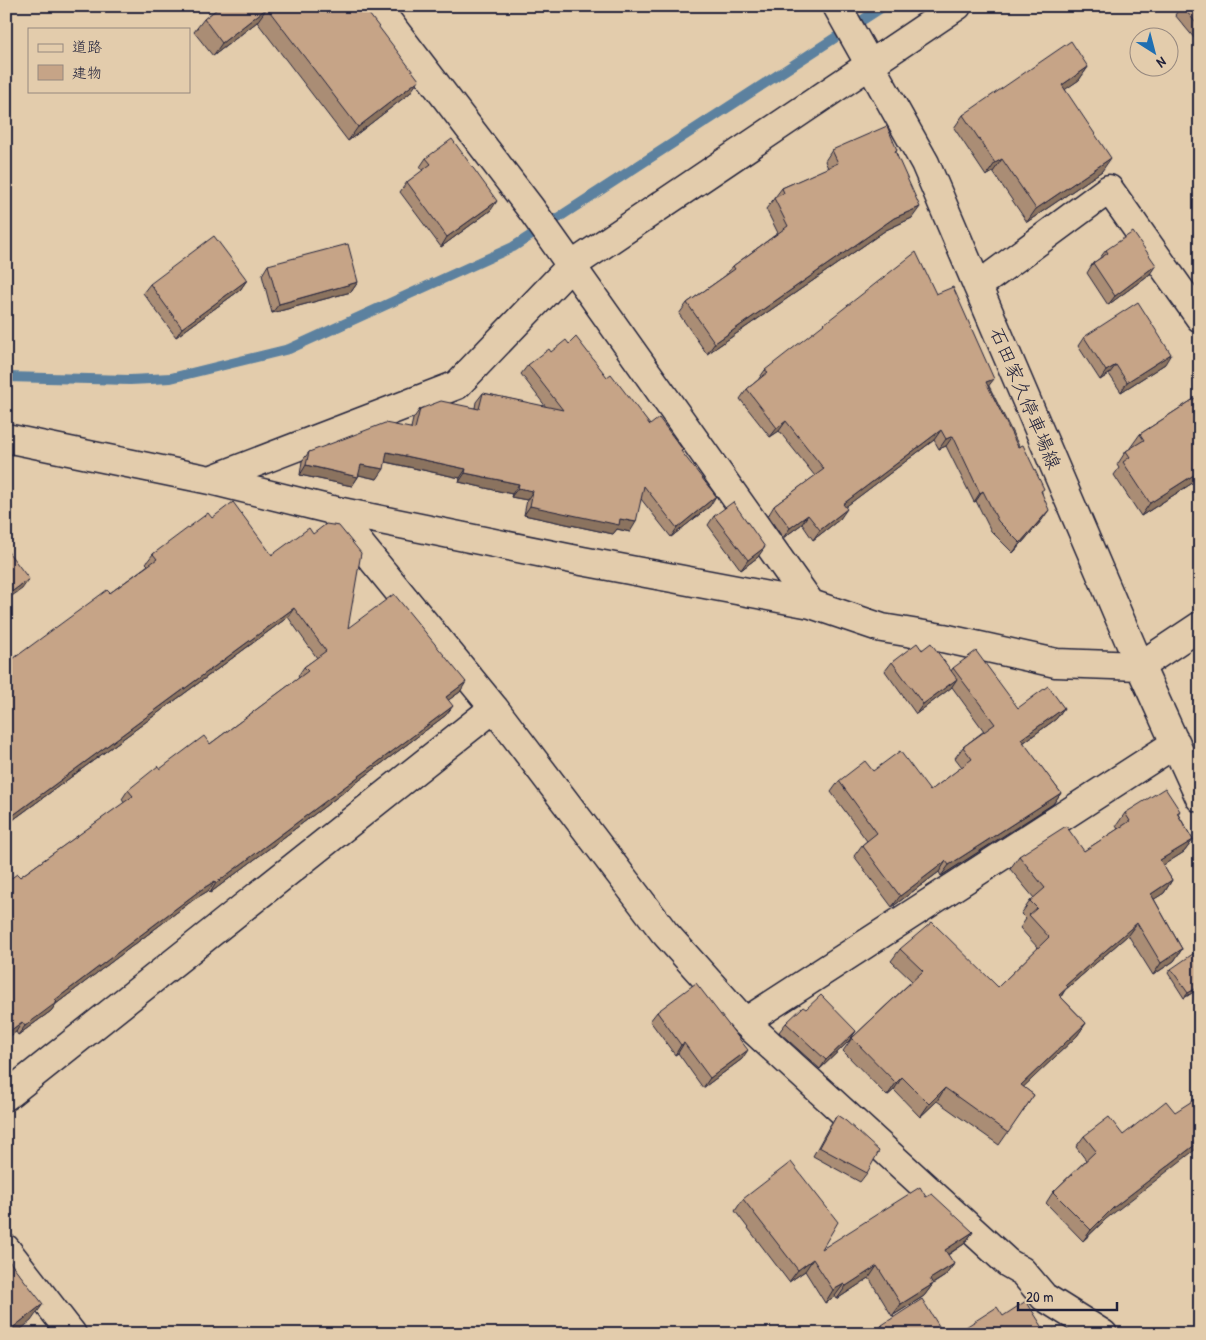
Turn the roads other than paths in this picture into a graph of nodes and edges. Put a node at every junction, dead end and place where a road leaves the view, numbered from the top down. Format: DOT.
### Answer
graph roads {
  1 [pos="376,6"];
  2 [pos="837,6"];
  3 [pos="958,6"];
  4 [pos="865,60"];
  5 [pos="565,257"];
  6 [pos="978,286"];
  7 [pos="1200,318"];
  8 [pos="6,438"];
  9 [pos="210,480"];
  10 [pos="332,510"];
  11 [pos="811,604"];
  12 [pos="1200,626"];
  13 [pos="1140,666"];
  14 [pos="494,708"];
  15 [pos="1176,743"];
  16 [pos="1200,798"];
  17 [pos="745,1022"];
  18 [pos="6,1096"];
  19 [pos="6,1249"];
  20 [pos="72,1334"];
  21 [pos="1103,1334"];
  1 -- 5 [label="street"];
  2 -- 4 [label="street, 石田家久停車場線"];
  3 -- 4 [label="street"];
  4 -- 5 [label="street"];
  4 -- 6 [label="street, 石田家久停車場線"];
  5 -- 9 [label="street"];
  5 -- 11 [label="street"];
  6 -- 7 [label="street"];
  6 -- 13 [label="street, 石田家久停車場線"];
  8 -- 9 [label="street"];
  9 -- 10 [label="street"];
  10 -- 11 [label="street"];
  10 -- 14 [label="street"];
  11 -- 13 [label="street"];
  12 -- 13 [label="street"];
  13 -- 15 [label="street, 石田家久停車場線"];
  14 -- 17 [label="street"];
  14 -- 18 [label="street"];
  15 -- 16 [label="street, 石田家久停車場線"];
  15 -- 17 [label="street"];
  17 -- 21 [label="street"];
  19 -- 20 [label="street"];
}
